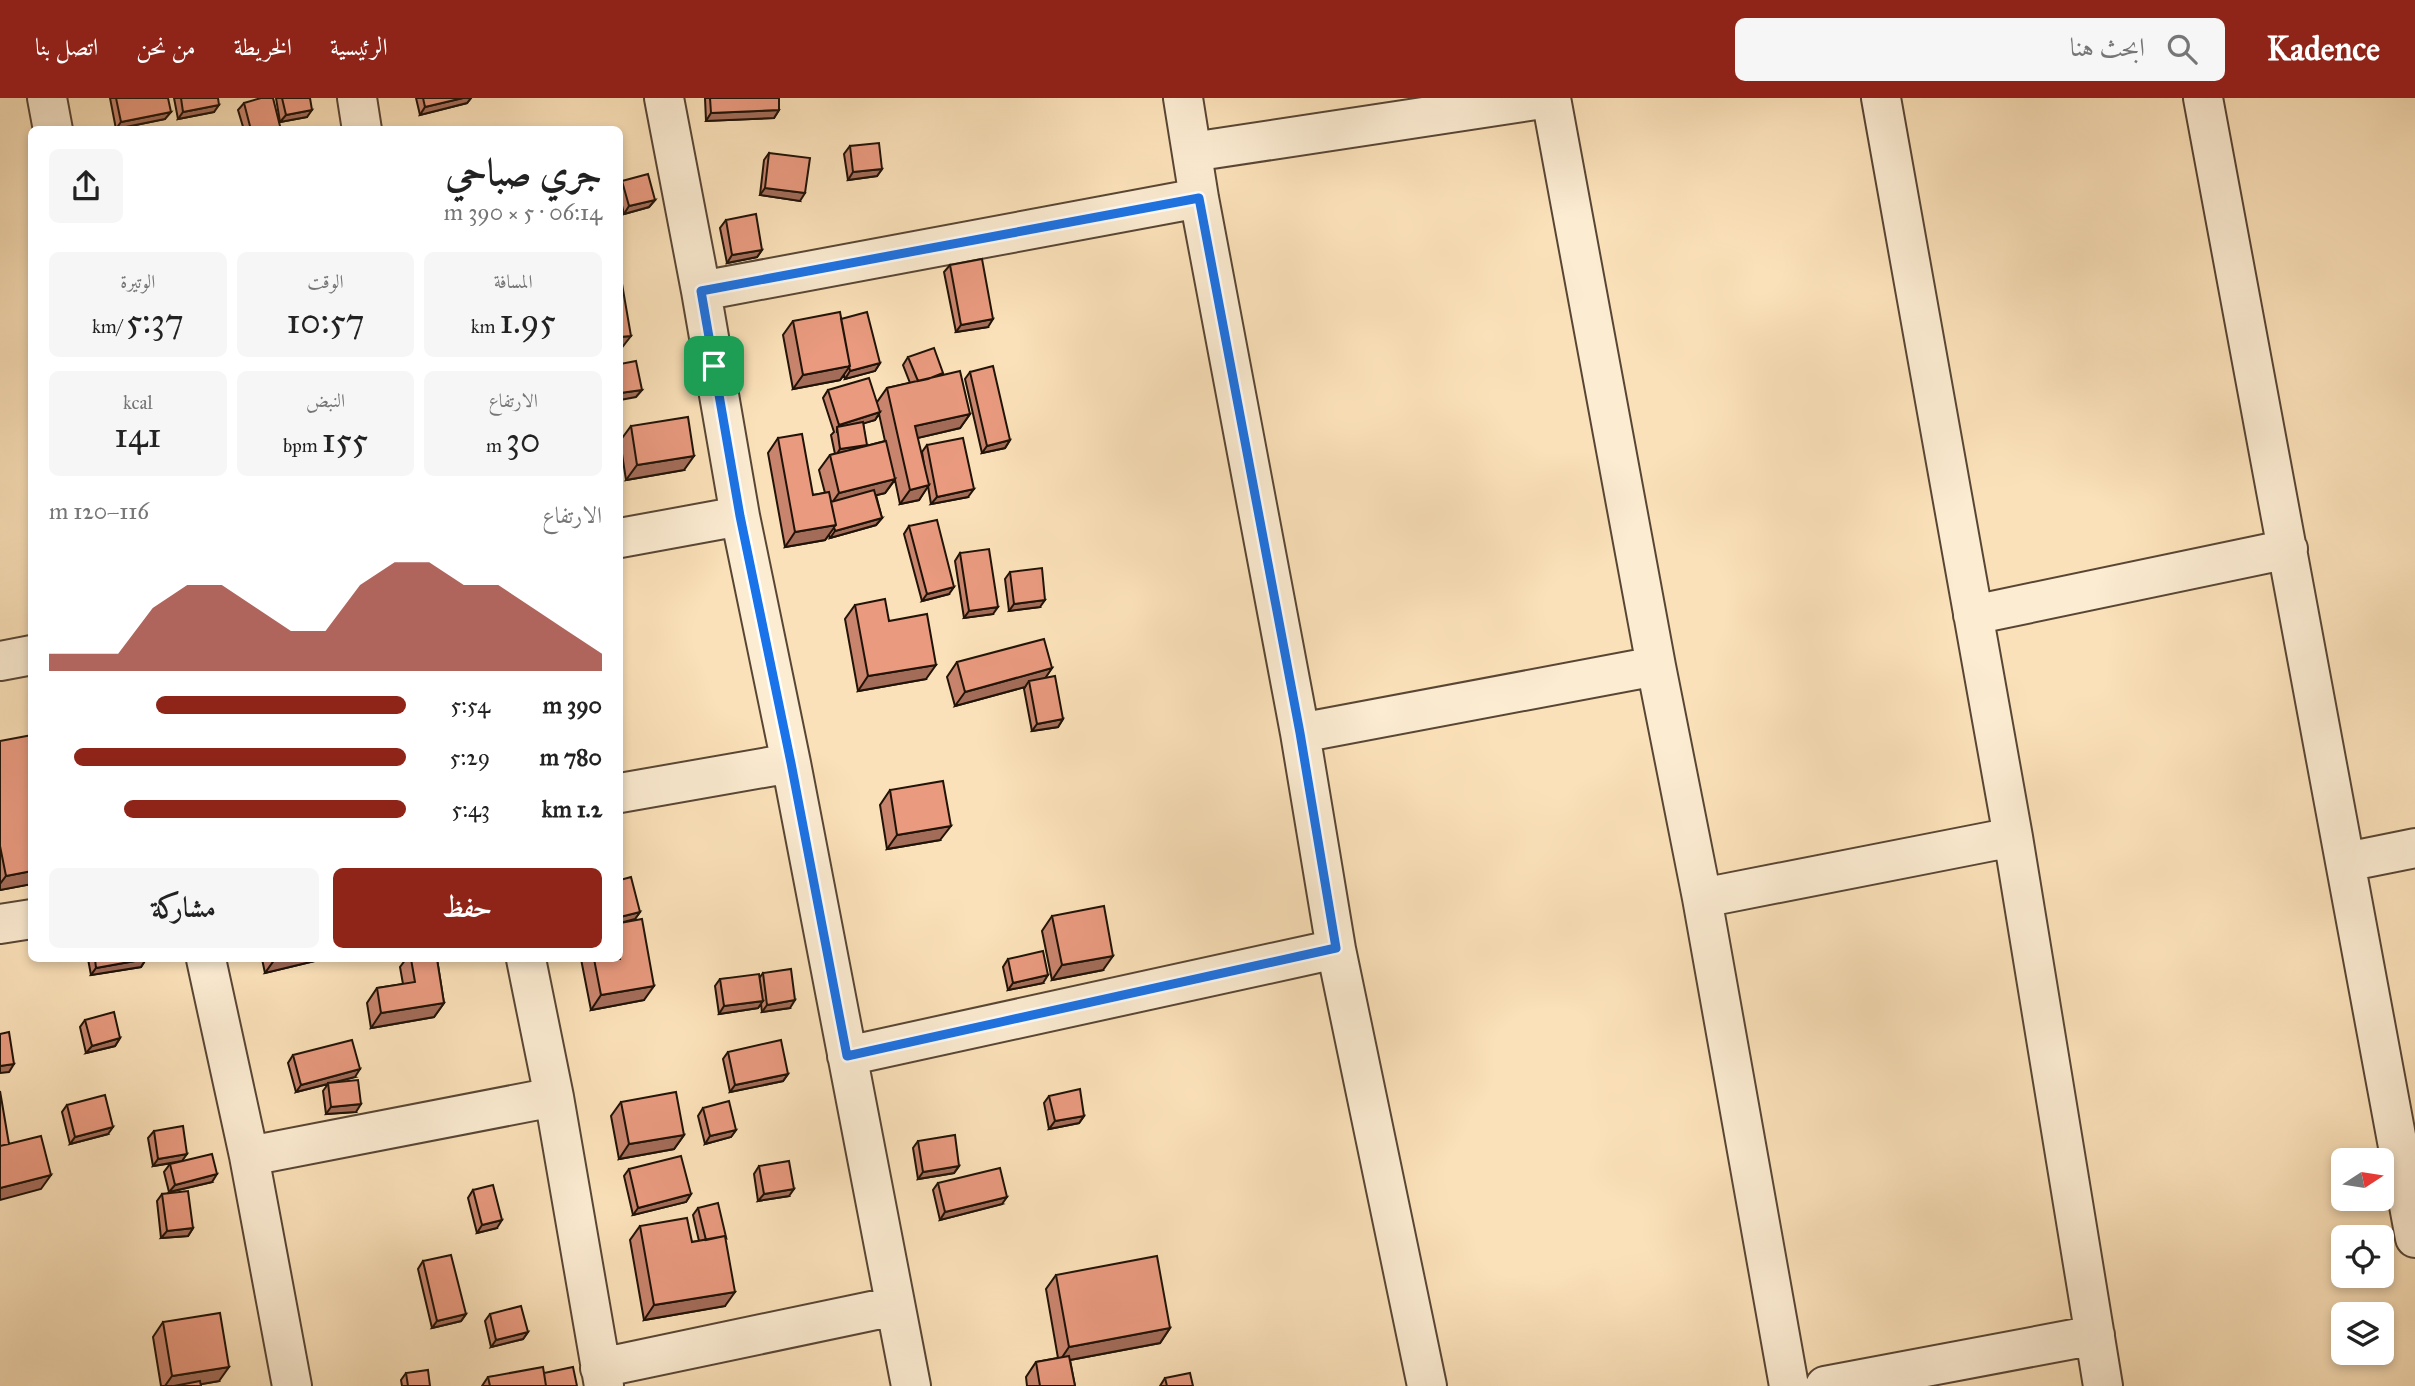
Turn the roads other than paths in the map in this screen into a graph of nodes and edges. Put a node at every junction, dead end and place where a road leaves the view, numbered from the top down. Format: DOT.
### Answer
graph roads {
  1 [pos="47,98"];
  2 [pos="357,98"];
  3 [pos="664,98"];
  4 [pos="1183,98"];
  5 [pos="1550,98"];
  6 [pos="1881,98"];
  7 [pos="2203,98"];
  8 [pos="52,126"];
  9 [pos="361,126"];
  10 [pos="1192,152"];
  11 [pos="1199,198"];
  12 [pos="701,291"];
  13 [pos="740,516"];
  14 [pos="623,537"];
  15 [pos="2288,549"];
  16 [pos="1973,615"];
  17 [pos="28,657"];
  18 [pos="0,662"];
  19 [pos="1656,666"];
  20 [pos="1300,733"];
  21 [pos="791,763"];
  22 [pos="623,792"];
  23 [pos="2013,837"];
  24 [pos="2415,848"];
  25 [pos="2346,862"];
  26 [pos="1702,898"];
  27 [pos="28,920"];
  28 [pos="0,924"];
  29 [pos="1336,948"];
  30 [pos="207,962"];
  31 [pos="527,962"];
  32 [pos="847,1056"];
  33 [pos="554,1097"];
  34 [pos="249,1156"];
  35 [pos="2415,1238"];
  36 [pos="895,1306"];
  37 [pos="2095,1335"];
  38 [pos="602,1377"];
  39 [pos="292,1386"];
  40 [pos="911,1386"];
  41 [pos="1427,1386"];
  42 [pos="1789,1386"];
  43 [pos="1825,1386"];
  44 [pos="2103,1386"];
  1 -- 8 [label="street"];
  2 -- 9 [label="street"];
  3 -- 12 [label="street"];
  4 -- 10 [label="street"];
  5 -- 10 [label="street"];
  5 -- 19 [label="street"];
  6 -- 16 [label="street"];
  7 -- 15 [label="street"];
  10 -- 11 [label="street"];
  11 -- 12 [label="street"];
  11 -- 20 [label="street"];
  12 -- 13 [label="street"];
  13 -- 14 [label="street"];
  13 -- 21 [label="street"];
  15 -- 16 [label="street"];
  15 -- 25 [label="street"];
  16 -- 23 [label="street"];
  17 -- 18 [label="street"];
  19 -- 20 [label="street"];
  19 -- 26 [label="street"];
  20 -- 29 [label="street"];
  21 -- 22 [label="street"];
  21 -- 32 [label="street"];
  23 -- 26 [label="street"];
  23 -- 37 [label="street"];
  24 -- 25 [label="street"];
  25 -- 35 [label="street"];
  26 -- 42 [label="street"];
  27 -- 28 [label="street"];
  29 -- 32 [label="street"];
  29 -- 41 [label="street"];
  30 -- 34 [label="street"];
  31 -- 33 [label="street"];
  32 -- 36 [label="street"];
  33 -- 34 [label="street"];
  33 -- 38 [label="street"];
  34 -- 39 [label="street"];
  36 -- 38 [label="street"];
  36 -- 40 [label="street"];
  37 -- 43 [label="street"];
  37 -- 44 [label="street"];
}
